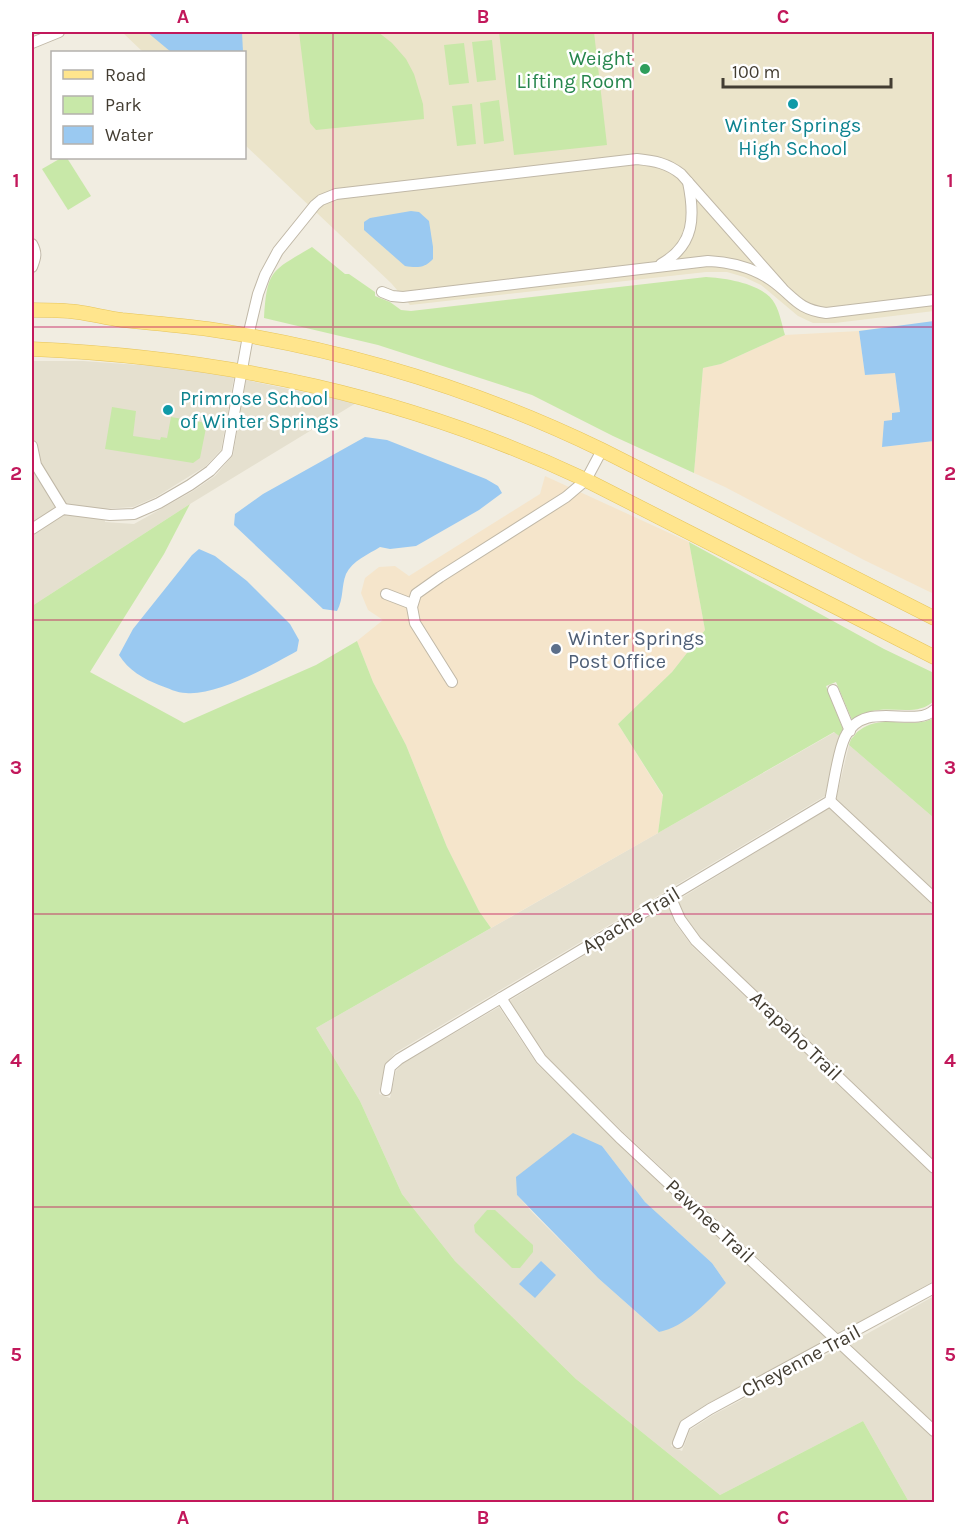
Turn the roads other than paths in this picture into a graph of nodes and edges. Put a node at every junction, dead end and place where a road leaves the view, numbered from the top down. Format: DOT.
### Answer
graph roads {
  1 [pos="59,32"];
  2 [pos="32,43"];
  3 [pos="687,181"];
  4 [pos="32,244"];
  5 [pos="32,267"];
  6 [pos="656,267"];
  7 [pos="782,288"];
  8 [pos="382,292"];
  9 [pos="934,300"];
  10 [pos="32,310"];
  11 [pos="248,336"];
  12 [pos="32,349"];
  13 [pos="242,370"];
  14 [pos="32,446"];
  15 [pos="602,450"];
  16 [pos="586,480"];
  17 [pos="63,509"];
  18 [pos="32,529"];
  19 [pos="386,594"];
  20 [pos="412,604"];
  21 [pos="934,618"];
  22 [pos="934,657"];
  23 [pos="452,682"];
  24 [pos="833,690"];
  25 [pos="934,710"];
  26 [pos="850,731"];
  27 [pos="830,801"];
  28 [pos="670,896"];
  29 [pos="934,898"];
  30 [pos="501,998"];
  31 [pos="386,1090"];
  32 [pos="934,1168"];
  33 [pos="934,1288"];
  34 [pos="838,1342"];
  35 [pos="934,1431"];
  36 [pos="678,1443"];
  1 -- 2 [label="street"];
  3 -- 6 [label="street"];
  3 -- 7 [label="street"];
  3 -- 11 [label="street"];
  4 -- 5 [label="street"];
  6 -- 7 [label="street"];
  6 -- 8 [label="street"];
  7 -- 9 [label="street"];
  10 -- 11 [label="main road"];
  11 -- 13 [label="street"];
  11 -- 15 [label="main road"];
  12 -- 13 [label="main road"];
  13 -- 16 [label="main road"];
  13 -- 17 [label="street"];
  14 -- 17 [label="street"];
  15 -- 16 [label="street"];
  15 -- 21 [label="main road"];
  16 -- 20 [label="street"];
  16 -- 22 [label="main road"];
  17 -- 18 [label="street"];
  19 -- 20 [label="street"];
  20 -- 23 [label="street"];
  24 -- 26 [label="street"];
  25 -- 26 [label="street"];
  26 -- 27 [label="street"];
  27 -- 28 [label="street, Apache Trail"];
  27 -- 29 [label="street"];
  28 -- 30 [label="street, Apache Trail"];
  28 -- 32 [label="street, Arapaho Trail"];
  30 -- 31 [label="street, Apache Trail"];
  30 -- 34 [label="street, Pawnee Trail"];
  33 -- 34 [label="street, Cheyenne Trail"];
  34 -- 35 [label="street, Pawnee Trail"];
  34 -- 36 [label="street, Cheyenne Trail"];
}
